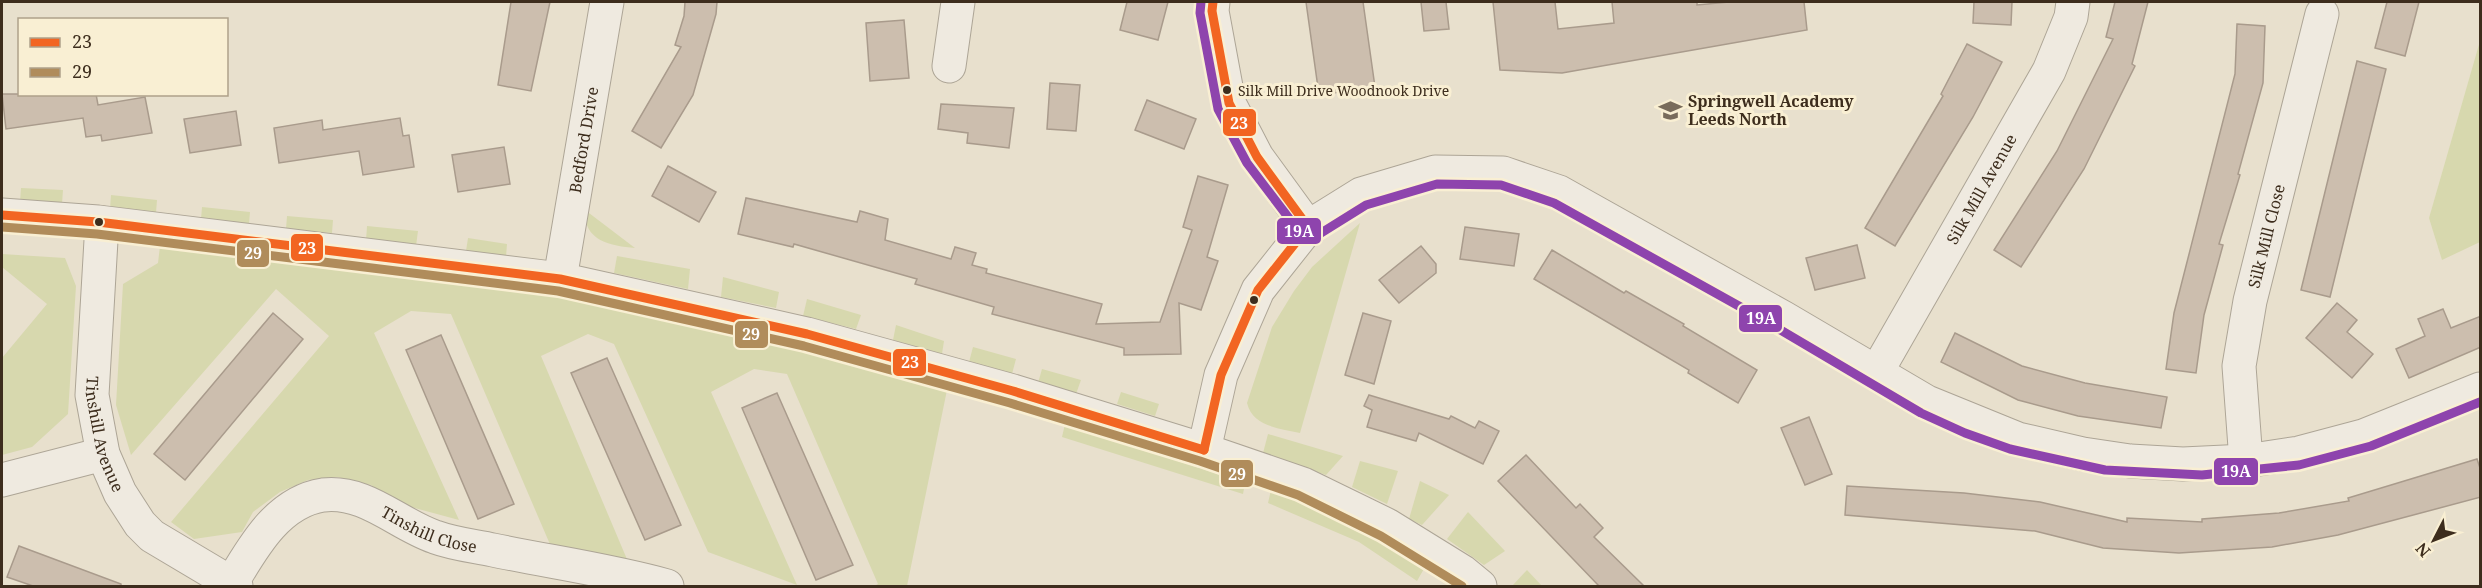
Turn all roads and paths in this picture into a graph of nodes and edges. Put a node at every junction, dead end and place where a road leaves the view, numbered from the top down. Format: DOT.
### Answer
graph roads {
  1 [pos="607,2"];
  2 [pos="958,2"];
  3 [pos="1213,2"];
  4 [pos="2073,2"];
  5 [pos="2322,14"];
  6 [pos="948,66"];
  7 [pos="2,216"];
  8 [pos="102,223"];
  9 [pos="1308,227"];
  10 [pos="560,279"];
  11 [pos="1876,373"];
  12 [pos="2481,389"];
  13 [pos="1204,450"];
  14 [pos="103,454"];
  15 [pos="2246,461"];
  16 [pos="2,480"];
  17 [pos="1465,582"];
  18 [pos="233,585"];
  19 [pos="667,586"];
  1 -- 10 [label="street, Bedford Drive"];
  2 -- 6 [label="street"];
  3 -- 9 [label="street"];
  4 -- 11 [label="street, Silk Mill Avenue"];
  5 -- 15 [label="street, Silk Mill Close"];
  7 -- 8 [label="street"];
  8 -- 10 [label="street"];
  8 -- 14 [label="street, Tinshill Avenue"];
  9 -- 11 [label="street"];
  9 -- 13 [label="street"];
  10 -- 13 [label="street"];
  11 -- 15 [label="street"];
  12 -- 15 [label="street"];
  13 -- 17 [label="street"];
  14 -- 16 [label="street"];
  14 -- 18 [label="street, Tinshill Avenue"];
  18 -- 19 [label="street, Tinshill Close"];
}
